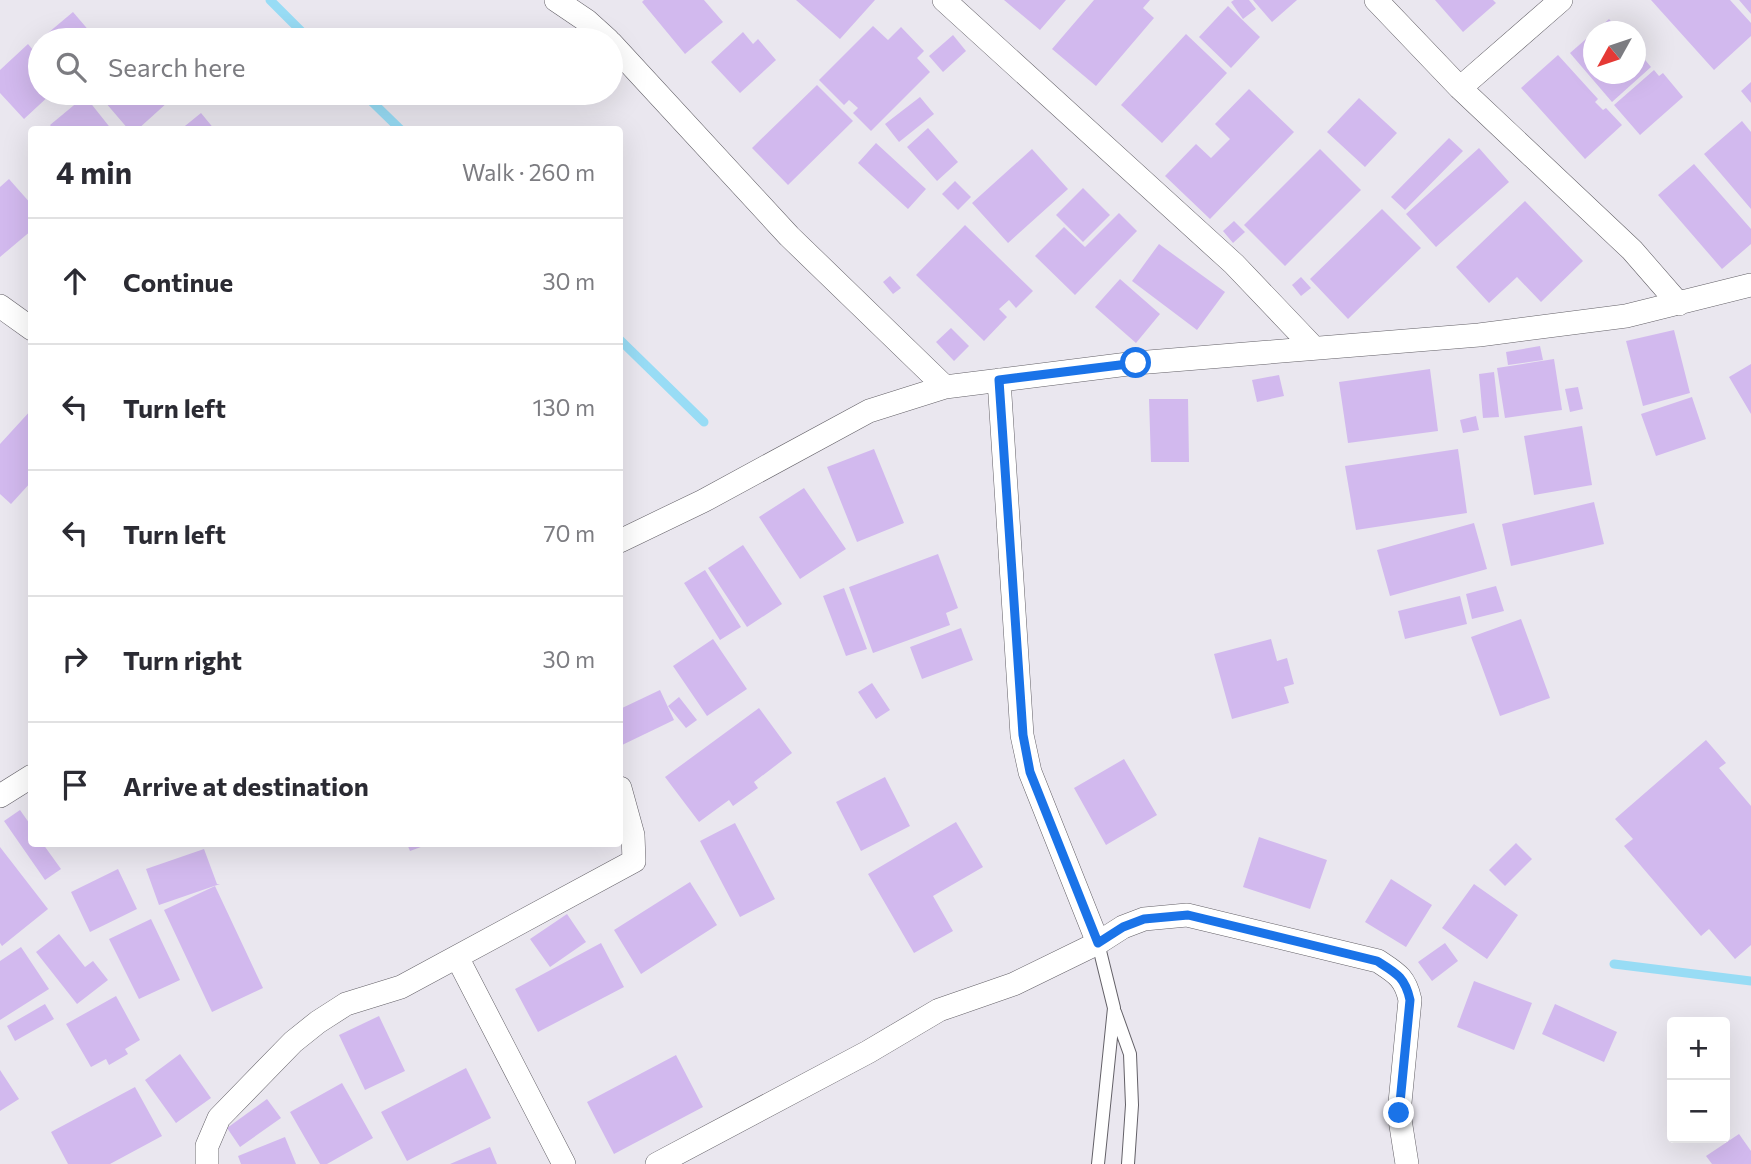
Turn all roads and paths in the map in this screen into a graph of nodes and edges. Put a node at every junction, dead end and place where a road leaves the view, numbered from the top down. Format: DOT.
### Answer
graph roads {
  1 [pos="556,0"];
  2 [pos="944,0"];
  3 [pos="1376,0"];
  4 [pos="1561,0"];
  5 [pos="594,28"];
  6 [pos="623,57"];
  7 [pos="1460,88"];
  8 [pos="1751,285"];
  9 [pos="1679,303"];
  10 [pos="0,306"];
  11 [pos="28,326"];
  12 [pos="1314,348"];
  13 [pos="999,380"];
  14 [pos="945,387"];
  15 [pos="623,540"];
  16 [pos="28,778"];
  17 [pos="0,796"];
  18 [pos="623,799"];
  19 [pos="1098,943"];
  20 [pos="457,957"];
  21 [pos="1114,1008"];
  22 [pos="207,1164"];
  23 [pos="564,1164"];
  24 [pos="657,1164"];
  25 [pos="1098,1164"];
  26 [pos="1128,1164"];
  27 [pos="1407,1164"];
  1 -- 5 [label="street"];
  2 -- 12 [label="street"];
  3 -- 7 [label="street"];
  4 -- 7 [label="street"];
  6 -- 14 [label="street"];
  7 -- 9 [label="street"];
  8 -- 9 [label="street"];
  9 -- 12 [label="street"];
  10 -- 11 [label="street"];
  12 -- 13 [label="street"];
  13 -- 14 [label="street"];
  13 -- 19 [label="street"];
  14 -- 15 [label="street"];
  16 -- 17 [label="street"];
  18 -- 20 [label="street"];
  19 -- 21 [label="lane"];
  19 -- 24 [label="street"];
  19 -- 27 [label="street"];
  20 -- 22 [label="street"];
  20 -- 23 [label="street"];
  21 -- 25 [label="lane"];
  21 -- 26 [label="lane"];
}
